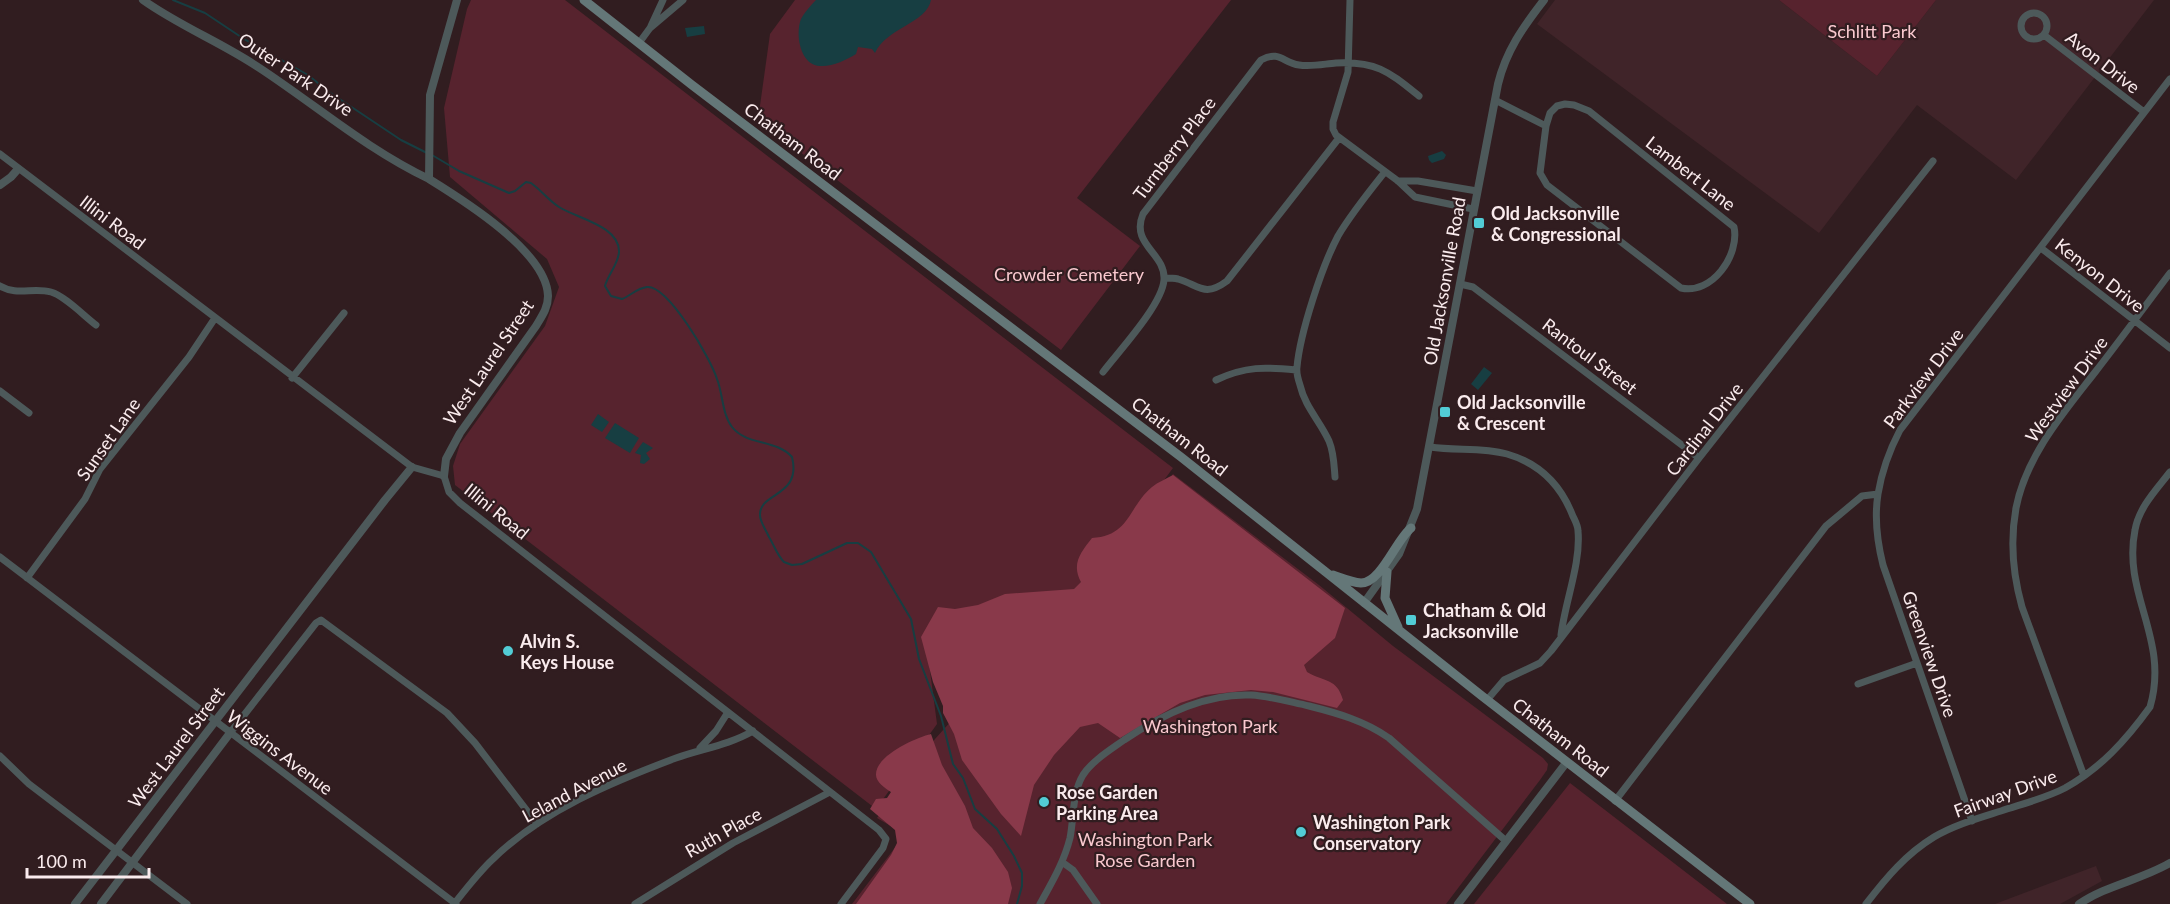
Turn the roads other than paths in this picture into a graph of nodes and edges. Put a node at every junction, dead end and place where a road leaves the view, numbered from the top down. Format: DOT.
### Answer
graph roads {
  1 [pos="143,0"];
  2 [pos="457,0"];
  3 [pos="584,0"];
  4 [pos="663,0"];
  5 [pos="683,0"];
  6 [pos="1350,0"];
  7 [pos="1544,0"];
  8 [pos="650,28"];
  9 [pos="2044,35"];
  10 [pos="639,44"];
  11 [pos="1348,63"];
  12 [pos="2170,79"];
  13 [pos="1419,96"];
  14 [pos="1495,100"];
  15 [pos="2144,112"];
  16 [pos="1546,126"];
  17 [pos="1339,138"];
  18 [pos="0,154"];
  19 [pos="1933,161"];
  20 [pos="18,169"];
  21 [pos="1384,173"];
  22 [pos="429,179"];
  23 [pos="1398,181"];
  24 [pos="0,185"];
  25 [pos="1477,191"];
  26 [pos="1473,209"];
  27 [pos="2041,248"];
  28 [pos="2170,273"];
  29 [pos="1164,278"];
  30 [pos="1460,284"];
  31 [pos="0,286"];
  32 [pos="344,313"];
  33 [pos="215,318"];
  34 [pos="2135,320"];
  35 [pos="96,325"];
  36 [pos="2170,348"];
  37 [pos="1296,370"];
  38 [pos="1102,372"];
  39 [pos="292,378"];
  40 [pos="1216,380"];
  41 [pos="0,391"];
  42 [pos="30,413"];
  43 [pos="1430,447"];
  44 [pos="1699,458"];
  45 [pos="412,468"];
  46 [pos="2170,472"];
  47 [pos="444,476"];
  48 [pos="1335,477"];
  49 [pos="1878,494"];
  50 [pos="1411,528"];
  51 [pos="3,560"];
  52 [pos="0,569"];
  53 [pos="1387,572"];
  54 [pos="1327,573"];
  55 [pos="27,578"];
  56 [pos="2149,602"];
  57 [pos="1364,603"];
  58 [pos="1401,632"];
  59 [pos="1560,638"];
  60 [pos="1917,663"];
  61 [pos="1858,684"];
  62 [pos="2163,684"];
  63 [pos="1487,700"];
  64 [pos="728,712"];
  65 [pos="216,723"];
  66 [pos="753,731"];
  67 [pos="230,734"];
  68 [pos="698,750"];
  69 [pos="0,756"];
  70 [pos="1566,763"];
  71 [pos="2084,776"];
  72 [pos="830,792"];
  73 [pos="1615,801"];
  74 [pos="1972,821"];
  75 [pos="537,824"];
  76 [pos="1506,841"];
  77 [pos="117,851"];
  78 [pos="132,862"];
  79 [pos="1062,862"];
  80 [pos="2170,863"];
  81 [pos="75,904"];
  82 [pos="101,904"];
  83 [pos="187,904"];
  84 [pos="455,904"];
  85 [pos="635,904"];
  86 [pos="841,904"];
  87 [pos="1040,904"];
  88 [pos="1097,904"];
  89 [pos="1458,904"];
  90 [pos="1750,904"];
  91 [pos="1866,904"];
  92 [pos="2079,904"];
  1 -- 22 [label="street, Outer Park Drive"];
  2 -- 22 [label="street"];
  3 -- 10 [label="main road, Chatham Road"];
  4 -- 8 [label="street"];
  5 -- 8 [label="street"];
  6 -- 11 [label="street"];
  7 -- 14 [label="street, Old Jacksonville Road"];
  8 -- 10 [label="street"];
  9 -- 15 [label="street, Avon Drive"];
  10 -- 54 [label="main road, Chatham Road"];
  11 -- 13 [label="street, Turnberry Place"];
  11 -- 17 [label="street"];
  11 -- 29 [label="street, Turnberry Place"];
  12 -- 15 [label="street, Parkview Drive"];
  14 -- 16 [label="street"];
  14 -- 25 [label="street, Old Jacksonville Road"];
  15 -- 27 [label="street, Parkview Drive"];
  16 -- 16 [label="street, Lambert Lane"];
  17 -- 21 [label="street"];
  17 -- 29 [label="street"];
  18 -- 20 [label="street, Illini Road"];
  19 -- 44 [label="street, Cardinal Drive"];
  20 -- 24 [label="street"];
  20 -- 33 [label="street, Illini Road"];
  21 -- 23 [label="street"];
  21 -- 37 [label="street"];
  22 -- 47 [label="street, West Laurel Street"];
  23 -- 25 [label="street"];
  23 -- 26 [label="street"];
  25 -- 26 [label="street, Old Jacksonville Road"];
  26 -- 30 [label="street, Old Jacksonville Road"];
  27 -- 34 [label="street, Kenyon Drive"];
  27 -- 49 [label="street, Parkview Drive"];
  28 -- 34 [label="street, Westview Drive"];
  29 -- 38 [label="street"];
  30 -- 43 [label="street, Old Jacksonville Road"];
  30 -- 44 [label="street, Rantoul Street"];
  31 -- 35 [label="street"];
  32 -- 39 [label="street"];
  33 -- 39 [label="street, Illini Road"];
  33 -- 55 [label="street, Sunset Lane"];
  34 -- 36 [label="street, Kenyon Drive"];
  34 -- 71 [label="street, Westview Drive"];
  37 -- 40 [label="street"];
  37 -- 48 [label="street"];
  39 -- 45 [label="street, Illini Road"];
  41 -- 42 [label="street"];
  43 -- 50 [label="street, Old Jacksonville Road"];
  43 -- 59 [label="street"];
  44 -- 59 [label="street, Cardinal Drive"];
  45 -- 47 [label="street, Illini Road"];
  45 -- 65 [label="street, West Laurel Street"];
  46 -- 56 [label="street"];
  47 -- 64 [label="street, Illini Road"];
  49 -- 60 [label="street, Greenview Drive"];
  49 -- 73 [label="street"];
  50 -- 53 [label="street, Old Jacksonville Road"];
  50 -- 54 [label="main road"];
  51 -- 52 [label="street"];
  51 -- 55 [label="street, Wiggins Avenue"];
  53 -- 57 [label="street, Old Jacksonville Road"];
  53 -- 58 [label="main road"];
  54 -- 57 [label="main road, Chatham Road"];
  55 -- 65 [label="street, Wiggins Avenue"];
  57 -- 58 [label="main road, Chatham Road"];
  58 -- 63 [label="main road, Chatham Road"];
  59 -- 63 [label="street, Cardinal Drive"];
  60 -- 61 [label="street"];
  60 -- 74 [label="street, Greenview Drive"];
  62 -- 71 [label="street, Fairway Drive"];
  63 -- 70 [label="main road, Chatham Road"];
  64 -- 66 [label="street, Illini Road"];
  64 -- 68 [label="street"];
  65 -- 67 [label="street, Wiggins Avenue"];
  65 -- 77 [label="street, West Laurel Street"];
  66 -- 68 [label="street, Leland Avenue"];
  66 -- 72 [label="street, Illini Road"];
  67 -- 75 [label="street, West Laurel Street"];
  67 -- 78 [label="street, West Laurel Street"];
  67 -- 84 [label="street, Wiggins Avenue"];
  68 -- 75 [label="street, Leland Avenue"];
  69 -- 77 [label="street"];
  70 -- 73 [label="main road, Chatham Road"];
  70 -- 76 [label="street"];
  71 -- 74 [label="street, Fairway Drive"];
  72 -- 85 [label="street, Ruth Place"];
  72 -- 86 [label="street, Illini Road"];
  73 -- 90 [label="main road, Chatham Road"];
  74 -- 91 [label="street, Fairway Drive"];
  75 -- 84 [label="street, Leland Avenue"];
  76 -- 79 [label="street"];
  76 -- 89 [label="street"];
  77 -- 78 [label="street"];
  77 -- 81 [label="street, West Laurel Street"];
  78 -- 82 [label="street, West Laurel Street"];
  78 -- 83 [label="street"];
  79 -- 87 [label="street"];
  79 -- 88 [label="street"];
  80 -- 92 [label="street"];
}
